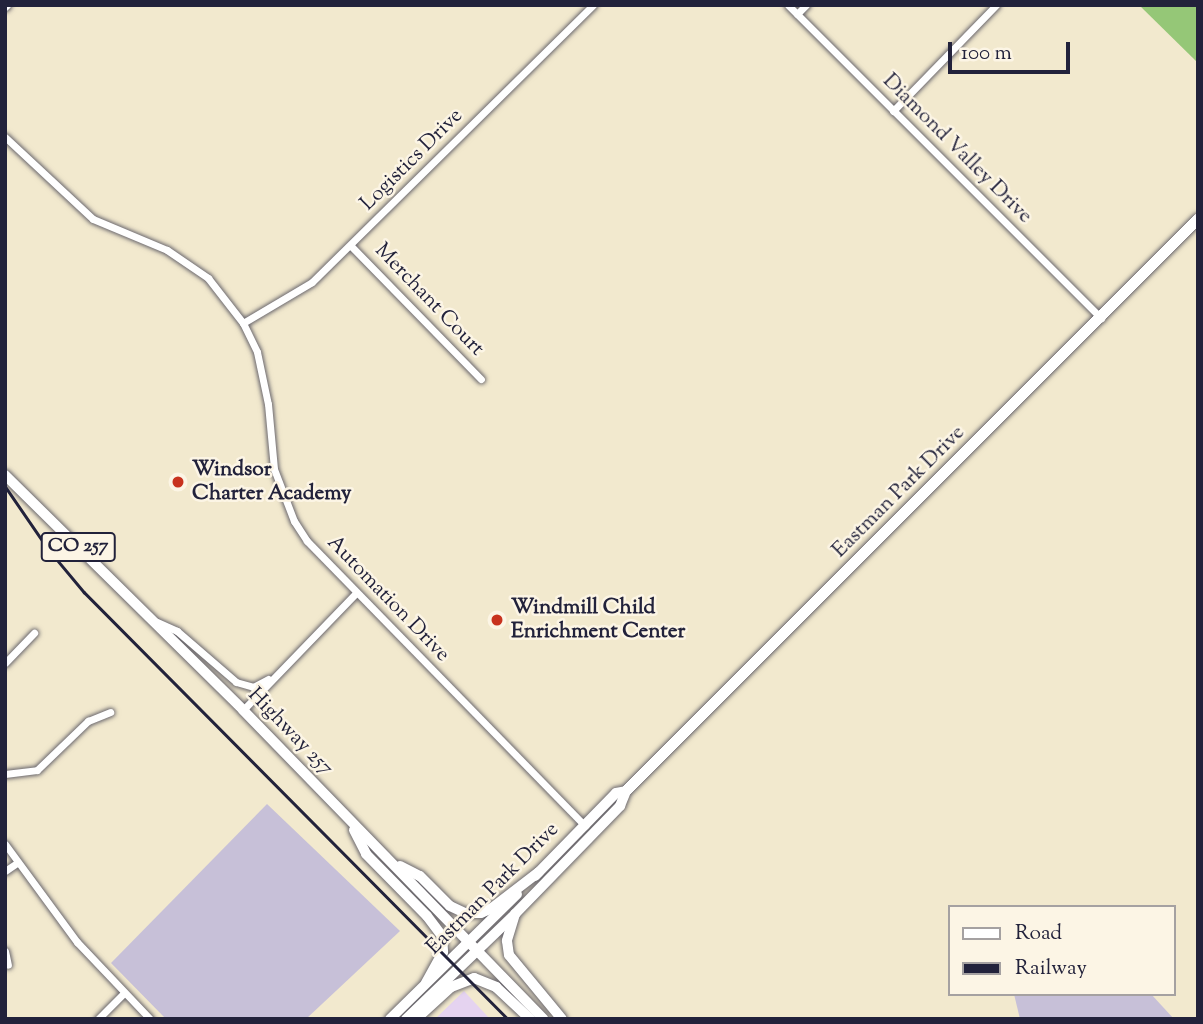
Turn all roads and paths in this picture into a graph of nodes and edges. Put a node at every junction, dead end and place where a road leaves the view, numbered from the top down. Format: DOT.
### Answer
graph roads {
  1 [pos="593,5"];
  2 [pos="788,5"];
  3 [pos="806,5"];
  4 [pos="996,5"];
  5 [pos="797,14"];
  6 [pos="893,111"];
  7 [pos="5,137"];
  8 [pos="1198,219"];
  9 [pos="351,246"];
  10 [pos="1101,318"];
  11 [pos="243,323"];
  12 [pos="481,379"];
  13 [pos="5,475"];
  14 [pos="356,593"];
  15 [pos="151,619"];
  16 [pos="34,633"];
  17 [pos="5,663"];
  18 [pos="272,677"];
  19 [pos="243,710"];
  20 [pos="110,712"];
  21 [pos="5,774"];
  22 [pos="626,791"];
  23 [pos="347,819"];
  24 [pos="585,826"];
  25 [pos="5,844"];
  26 [pos="391,861"];
  27 [pos="17,863"];
  28 [pos="5,871"];
  29 [pos="539,872"];
  30 [pos="515,914"];
  31 [pos="472,945"];
  32 [pos="5,951"];
  33 [pos="8,965"];
  34 [pos="426,983"];
  35 [pos="124,993"];
  36 [pos="98,1019"];
  37 [pos="150,1019"];
  38 [pos="390,1019"];
  39 [pos="406,1019"];
  40 [pos="416,1019"];
  41 [pos="530,1019"];
  42 [pos="544,1019"];
  43 [pos="562,1019"];
  1 -- 9 [label="street, Logistics Drive"];
  2 -- 5 [label="street, Diamond Valley Drive"];
  3 -- 5 [label="street"];
  4 -- 6 [label="street"];
  5 -- 6 [label="street, Diamond Valley Drive"];
  6 -- 10 [label="street, Diamond Valley Drive"];
  7 -- 11 [label="street, Automation Drive"];
  8 -- 10 [label="street, Eastman Park Drive"];
  9 -- 11 [label="street, Logistics Drive"];
  9 -- 12 [label="street, Merchant Court"];
  10 -- 22 [label="street, Eastman Park Drive"];
  11 -- 14 [label="street, Automation Drive"];
  13 -- 15 [label="main road, Highway 257 / CO 257"];
  14 -- 18 [label="street"];
  14 -- 24 [label="street, Automation Drive"];
  15 -- 18 [label="street"];
  15 -- 19 [label="main road, Highway 257 / CO 257"];
  16 -- 17 [label="street"];
  18 -- 19 [label="street"];
  19 -- 23 [label="main road, Highway 257 / CO 257"];
  20 -- 21 [label="street"];
  22 -- 24 [label="street, Eastman Park Drive"];
  22 -- 30 [label="street, Eastman Park Drive"];
  23 -- 26 [label="main road, Highway 257 / CO 257"];
  23 -- 34 [label="main road"];
  24 -- 29 [label="street, Eastman Park Drive"];
  25 -- 27 [label="street"];
  26 -- 29 [label="main road"];
  26 -- 31 [label="main road, Highway 257 / CO 257"];
  27 -- 28 [label="street"];
  27 -- 35 [label="street"];
  29 -- 31 [label="street, Eastman Park Drive"];
  30 -- 31 [label="street, Eastman Park Drive"];
  30 -- 43 [label="main road"];
  31 -- 34 [label="street, Eastman Park Drive"];
  31 -- 39 [label="street, Eastman Park Drive"];
  31 -- 42 [label="main road, Highway 257 / CO 257"];
  32 -- 33 [label="street"];
  34 -- 38 [label="street, Eastman Park Drive"];
  35 -- 36 [label="street"];
  35 -- 37 [label="street"];
  40 -- 41 [label="main road"];
}
